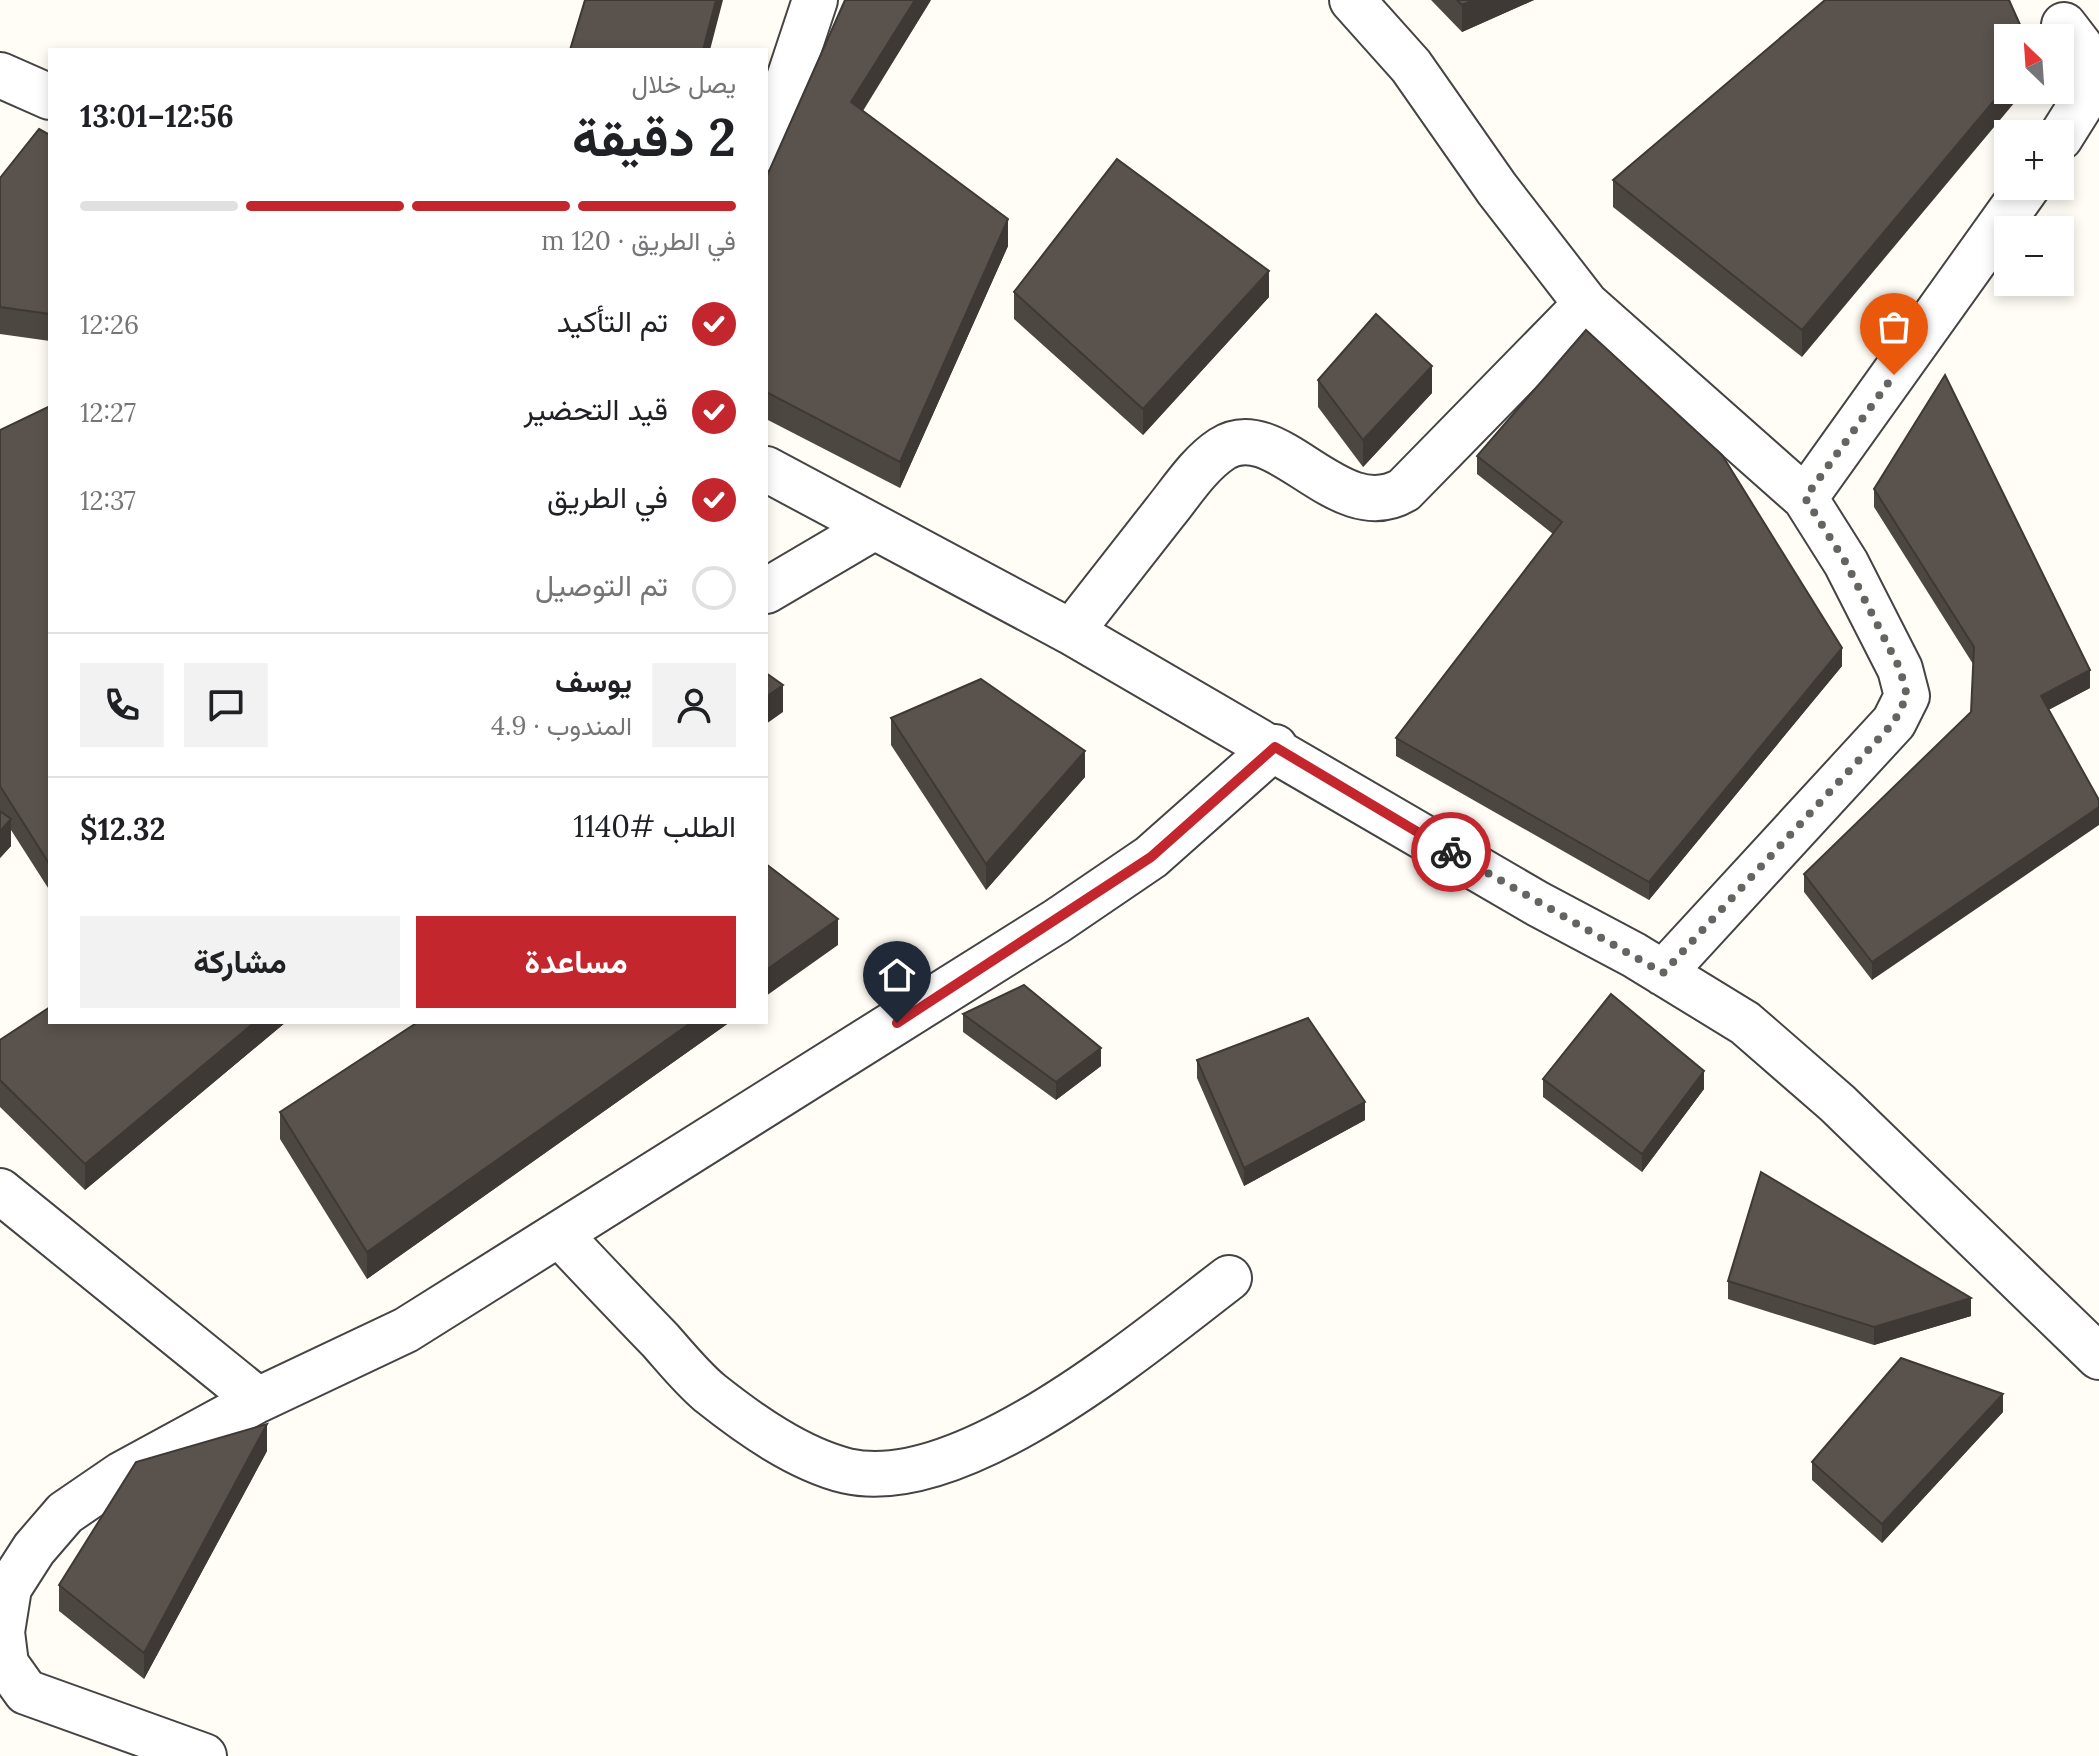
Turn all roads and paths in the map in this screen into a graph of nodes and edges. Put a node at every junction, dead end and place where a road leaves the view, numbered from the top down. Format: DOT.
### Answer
graph roads {
  1 [pos="815,0"];
  2 [pos="1352,0"];
  3 [pos="2074,38"];
  4 [pos="1,78"];
  5 [pos="48,96"];
  6 [pos="2071,120"];
  7 [pos="768,142"];
  8 [pos="2018,200"];
  9 [pos="1586,304"];
  10 [pos="768,470"];
  11 [pos="1805,498"];
  12 [pos="873,528"];
  13 [pos="768,590"];
  14 [pos="1071,632"];
  15 [pos="1275,747"];
  16 [pos="1663,973"];
  17 [pos="0,1191"];
  18 [pos="559,1234"];
  19 [pos="1229,1278"];
  20 [pos="2099,1357"];
  21 [pos="258,1400"];
  22 [pos="204,1756"];
  1 -- 7 [label="street"];
  2 -- 9 [label="street"];
  3 -- 6 [label="street"];
  4 -- 5 [label="street"];
  8 -- 11 [label="street"];
  9 -- 11 [label="street"];
  9 -- 14 [label="street"];
  10 -- 12 [label="street"];
  11 -- 16 [label="street"];
  12 -- 13 [label="street"];
  12 -- 14 [label="street"];
  14 -- 15 [label="street"];
  15 -- 16 [label="street"];
  15 -- 18 [label="street"];
  16 -- 20 [label="street"];
  17 -- 21 [label="street"];
  18 -- 19 [label="street"];
  18 -- 21 [label="street"];
  21 -- 22 [label="street"];
}
